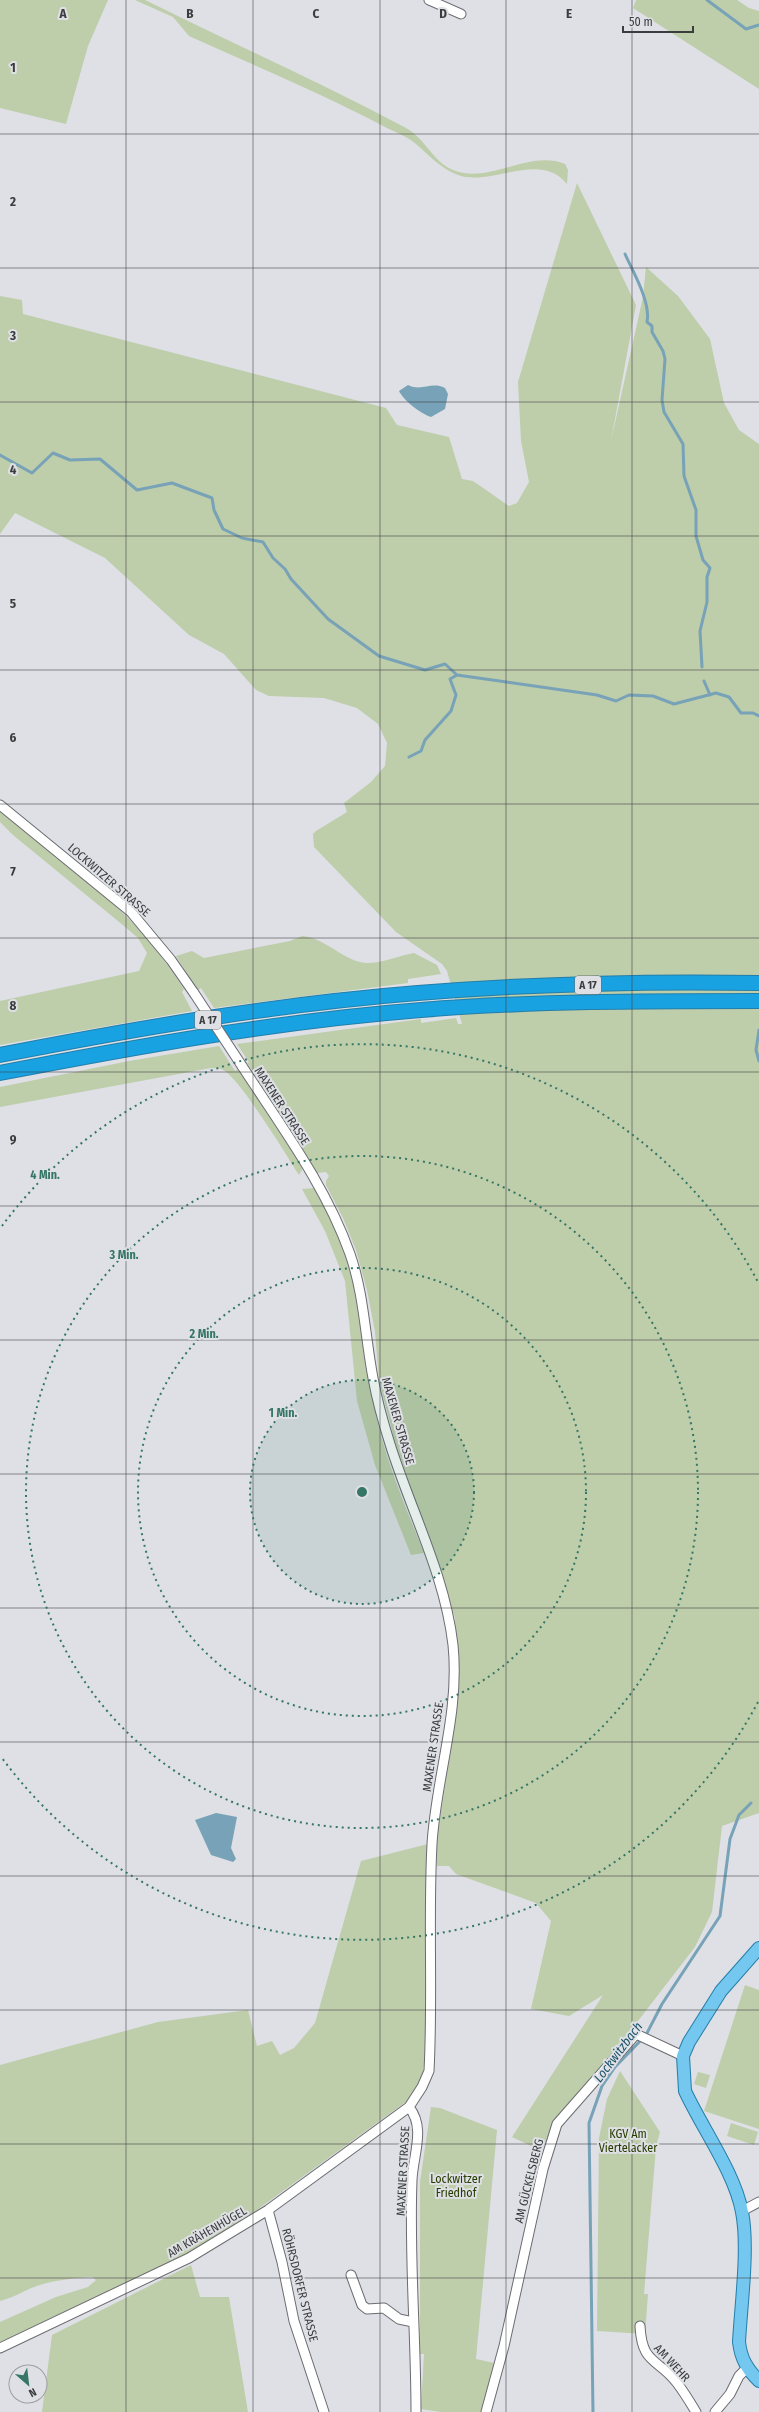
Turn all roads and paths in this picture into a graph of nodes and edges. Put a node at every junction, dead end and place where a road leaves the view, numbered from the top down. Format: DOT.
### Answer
graph roads {
  1 [pos="429,0"];
  2 [pos="461,14"];
  3 [pos="0,805"];
  4 [pos="759,983"];
  5 [pos="759,1001"];
  6 [pos="0,1055"];
  7 [pos="242,1066"];
  8 [pos="0,1073"];
  9 [pos="759,1948"];
  10 [pos="683,2056"];
  11 [pos="409,2107"];
  12 [pos="759,2202"];
  13 [pos="268,2210"];
  14 [pos="742,2211"];
  15 [pos="351,2275"];
  16 [pos="413,2322"];
  17 [pos="640,2326"];
  18 [pos="0,2348"];
  19 [pos="747,2368"];
  20 [pos="759,2381"];
  21 [pos="324,2412"];
  22 [pos="416,2412"];
  23 [pos="486,2412"];
  24 [pos="696,2412"];
  25 [pos="715,2412"];
  1 -- 2 [label="street"];
  3 -- 7 [label="street, LOCKWITZER STRASSE, bridge"];
  4 -- 6 [label="highway, A 17"];
  5 -- 8 [label="highway, A 17"];
  7 -- 11 [label="street, MAXENER STRASSE"];
  9 -- 10 [label="main road"];
  10 -- 14 [label="main road"];
  10 -- 23 [label="street, AM GÜCKELSBERG"];
  11 -- 13 [label="street, AM KRÄHENHÜGEL"];
  11 -- 16 [label="street, MAXENER STRASSE"];
  12 -- 14 [label="street"];
  13 -- 18 [label="street, AM KRÄHENHÜGEL"];
  13 -- 21 [label="street, RÖHRSDORFER STRASSE"];
  14 -- 19 [label="main road"];
  15 -- 16 [label="street"];
  16 -- 22 [label="street, MAXENER STRASSE"];
  17 -- 24 [label="street, AM WEHR"];
  19 -- 20 [label="main road"];
  19 -- 25 [label="street"];
}
